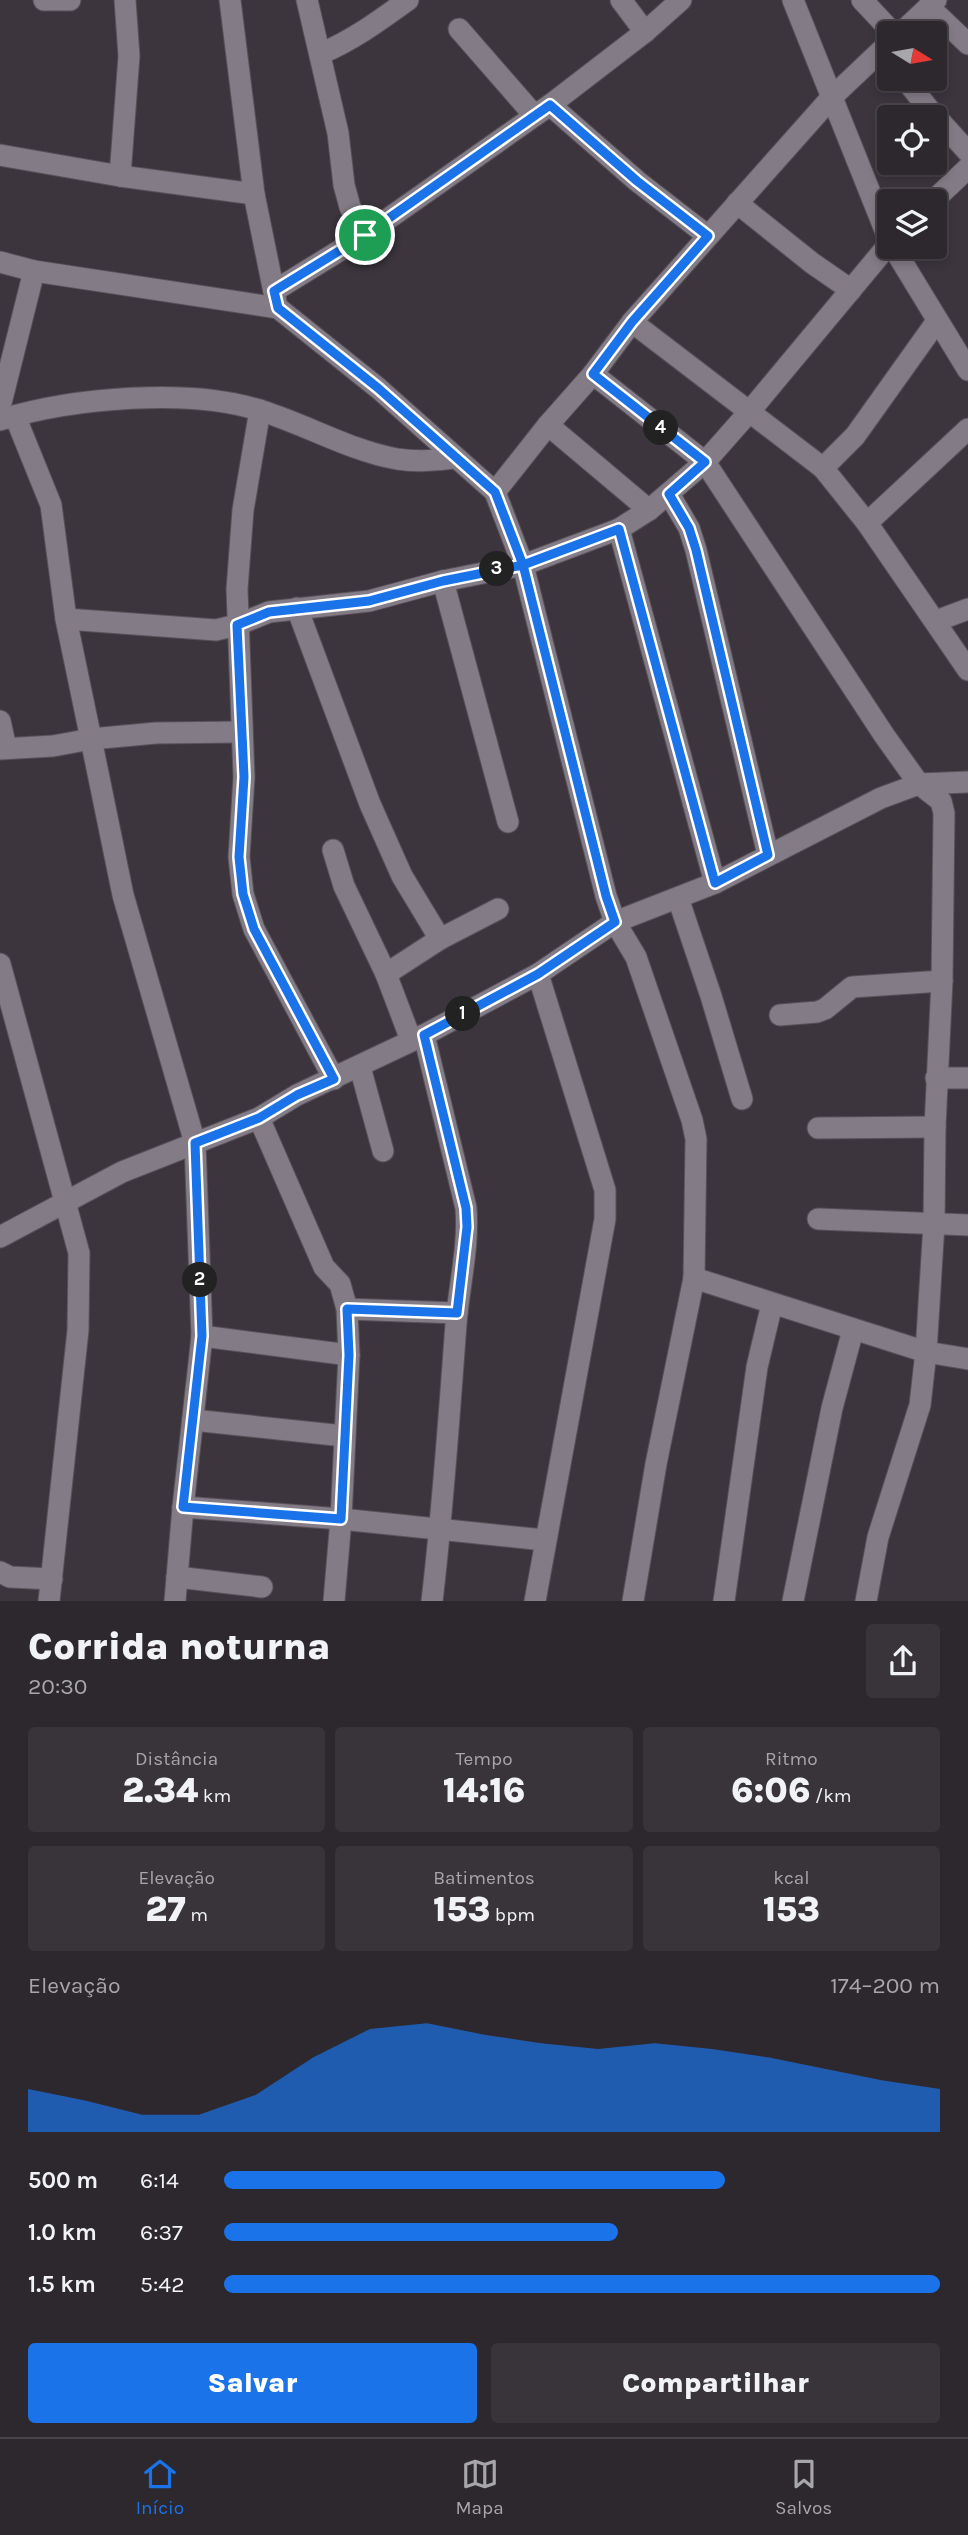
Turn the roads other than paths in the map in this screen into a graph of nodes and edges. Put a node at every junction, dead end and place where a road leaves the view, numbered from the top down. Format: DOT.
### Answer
graph roads {
  1 [pos="44,0"];
  2 [pos="70,0"];
  3 [pos="125,0"];
  4 [pos="230,0"];
  5 [pos="307,0"];
  6 [pos="408,0"];
  7 [pos="621,0"];
  8 [pos="681,0"];
  9 [pos="793,0"];
  10 [pos="862,0"];
  11 [pos="932,3"];
  12 [pos="913,21"];
  13 [pos="877,25"];
  14 [pos="459,29"];
  15 [pos="645,32"];
  16 [pos="968,44"];
  17 [pos="320,54"];
  18 [pos="877,56"];
  19 [pos="915,91"];
  20 [pos="831,98"];
  21 [pos="542,110"];
  22 [pos="968,152"];
  23 [pos="0,155"];
  24 [pos="966,173"];
  25 [pos="120,176"];
  26 [pos="947,189"];
  27 [pos="254,194"];
  28 [pos="737,203"];
  29 [pos="877,211"];
  30 [pos="365,235"];
  31 [pos="708,236"];
  32 [pos="877,259"];
  33 [pos="900,259"];
  34 [pos="0,262"];
  35 [pos="34,271"];
  36 [pos="851,290"];
  37 [pos="276,299"];
  38 [pos="937,321"];
  39 [pos="632,322"];
  40 [pos="968,370"];
  41 [pos="593,374"];
  42 [pos="3,408"];
  43 [pos="260,410"];
  44 [pos="750,411"];
  45 [pos="548,425"];
  46 [pos="968,429"];
  47 [pos="455,458"];
  48 [pos="705,462"];
  49 [pos="824,468"];
  50 [pos="495,492"];
  51 [pos="669,494"];
  52 [pos="649,510"];
  53 [pos="867,523"];
  54 [pos="619,529"];
  55 [pos="523,565"];
  56 [pos="443,581"];
  57 [pos="297,608"];
  58 [pos="968,609"];
  59 [pos="66,619"];
  60 [pos="936,621"];
  61 [pos="237,625"];
  62 [pos="968,670"];
  63 [pos="0,721"];
  64 [pos="242,733"];
  65 [pos="91,739"];
  66 [pos="3,748"];
  67 [pos="968,782"];
  68 [pos="919,784"];
  69 [pos="508,822"];
  70 [pos="333,850"];
  71 [pos="768,855"];
  72 [pos="715,883"];
  73 [pos="678,898"];
  74 [pos="498,909"];
  75 [pos="615,922"];
  76 [pos="440,939"];
  77 [pos="0,964"];
  78 [pos="386,974"];
  79 [pos="538,974"];
  80 [pos="942,981"];
  81 [pos="780,1015"];
  82 [pos="417,1038"];
  83 [pos="360,1067"];
  84 [pos="936,1078"];
  85 [pos="968,1078"];
  86 [pos="334,1079"];
  87 [pos="742,1099"];
  88 [pos="259,1118"];
  89 [pos="935,1127"];
  90 [pos="818,1128"];
  91 [pos="195,1143"];
  92 [pos="383,1151"];
  93 [pos="65,1200"];
  94 [pos="818,1219"];
  95 [pos="934,1224"];
  96 [pos="968,1225"];
  97 [pos="0,1237"];
  98 [pos="694,1278"];
  99 [pos="772,1304"];
  100 [pos="347,1309"];
  101 [pos="457,1313"];
  102 [pos="853,1330"];
  103 [pos="202,1336"];
  104 [pos="926,1352"];
  105 [pos="349,1355"];
  106 [pos="968,1359"];
  107 [pos="193,1420"];
  108 [pos="344,1436"];
  109 [pos="183,1507"];
  110 [pos="341,1519"];
  111 [pos="440,1530"];
  112 [pos="544,1540"];
  113 [pos="0,1572"];
  114 [pos="177,1577"];
  115 [pos="52,1579"];
  116 [pos="262,1587"];
  117 [pos="49,1601"];
  118 [pos="175,1601"];
  119 [pos="334,1601"];
  120 [pos="432,1601"];
  121 [pos="535,1601"];
  122 [pos="633,1601"];
  123 [pos="724,1601"];
  124 [pos="793,1601"];
  125 [pos="866,1601"];
  1 -- 2 [label="street"];
  3 -- 25 [label="street"];
  4 -- 27 [label="street"];
  5 -- 17 [label="street"];
  6 -- 17 [label="street"];
  7 -- 15 [label="street"];
  8 -- 15 [label="street"];
  9 -- 20 [label="street"];
  10 -- 13 [label="street"];
  11 -- 12 [label="street"];
  11 -- 16 [label="street"];
  14 -- 21 [label="street"];
  15 -- 21 [label="street"];
  17 -- 30 [label="street"];
  18 -- 20 [label="street"];
  19 -- 22 [label="street"];
  20 -- 28 [label="street"];
  20 -- 29 [label="street"];
  21 -- 30 [label="street"];
  21 -- 31 [label="street"];
  23 -- 25 [label="street"];
  24 -- 26 [label="street"];
  25 -- 27 [label="street"];
  27 -- 37 [label="street"];
  28 -- 31 [label="street"];
  28 -- 36 [label="street"];
  30 -- 37 [label="street"];
  31 -- 39 [label="street"];
  32 -- 36 [label="street"];
  33 -- 38 [label="street"];
  34 -- 35 [label="street"];
  35 -- 37 [label="street"];
  35 -- 42 [label="street"];
  36 -- 44 [label="street"];
  37 -- 47 [label="street"];
  38 -- 40 [label="street"];
  38 -- 49 [label="street"];
  39 -- 41 [label="street"];
  39 -- 44 [label="street"];
  41 -- 45 [label="street"];
  41 -- 48 [label="street"];
  42 -- 43 [label="street"];
  42 -- 59 [label="street"];
  43 -- 47 [label="street"];
  43 -- 61 [label="street"];
  44 -- 48 [label="street"];
  44 -- 49 [label="street"];
  45 -- 50 [label="street"];
  45 -- 52 [label="street"];
  46 -- 53 [label="street"];
  47 -- 50 [label="street"];
  48 -- 51 [label="street"];
  48 -- 68 [label="street"];
  49 -- 53 [label="street"];
  50 -- 55 [label="street"];
  51 -- 52 [label="street"];
  51 -- 71 [label="street"];
  52 -- 54 [label="street"];
  53 -- 60 [label="street"];
  54 -- 55 [label="street"];
  54 -- 72 [label="street"];
  55 -- 56 [label="street"];
  55 -- 75 [label="street"];
  56 -- 57 [label="street"];
  56 -- 69 [label="street"];
  57 -- 61 [label="street"];
  57 -- 76 [label="street"];
  58 -- 60 [label="street"];
  59 -- 61 [label="street"];
  59 -- 65 [label="street"];
  60 -- 62 [label="street"];
  61 -- 64 [label="street"];
  63 -- 66 [label="street"];
  64 -- 65 [label="street"];
  64 -- 86 [label="street"];
  65 -- 66 [label="street"];
  65 -- 91 [label="street"];
  67 -- 68 [label="street"];
  68 -- 71 [label="street"];
  68 -- 80 [label="street"];
  70 -- 78 [label="street"];
  71 -- 72 [label="street"];
  72 -- 73 [label="street"];
  73 -- 75 [label="street"];
  73 -- 87 [label="street"];
  74 -- 76 [label="street"];
  75 -- 79 [label="street"];
  75 -- 98 [label="street"];
  76 -- 78 [label="street"];
  77 -- 93 [label="street"];
  78 -- 82 [label="street"];
  79 -- 82 [label="street"];
  79 -- 112 [label="street"];
  80 -- 81 [label="street"];
  80 -- 84 [label="street"];
  82 -- 83 [label="street"];
  82 -- 101 [label="street"];
  83 -- 86 [label="street"];
  83 -- 92 [label="street"];
  84 -- 85 [label="street"];
  84 -- 89 [label="street"];
  86 -- 88 [label="street"];
  88 -- 91 [label="street"];
  88 -- 100 [label="street"];
  89 -- 90 [label="street"];
  89 -- 95 [label="street"];
  91 -- 93 [label="street"];
  91 -- 103 [label="street"];
  93 -- 97 [label="street"];
  93 -- 115 [label="street"];
  94 -- 95 [label="street"];
  95 -- 96 [label="street"];
  95 -- 104 [label="street"];
  98 -- 99 [label="street"];
  98 -- 122 [label="street"];
  99 -- 102 [label="street"];
  99 -- 123 [label="street"];
  100 -- 101 [label="street"];
  100 -- 105 [label="street"];
  101 -- 111 [label="street"];
  102 -- 104 [label="street"];
  102 -- 124 [label="street"];
  103 -- 105 [label="street"];
  103 -- 107 [label="street"];
  104 -- 106 [label="street"];
  104 -- 125 [label="street"];
  105 -- 108 [label="street"];
  107 -- 108 [label="street"];
  107 -- 109 [label="street"];
  108 -- 110 [label="street"];
  109 -- 110 [label="street"];
  109 -- 114 [label="street"];
  110 -- 111 [label="street"];
  110 -- 119 [label="street"];
  111 -- 112 [label="street"];
  111 -- 120 [label="street"];
  112 -- 121 [label="street"];
  113 -- 115 [label="street"];
  114 -- 116 [label="street"];
  114 -- 118 [label="street"];
  115 -- 117 [label="street"];
}
